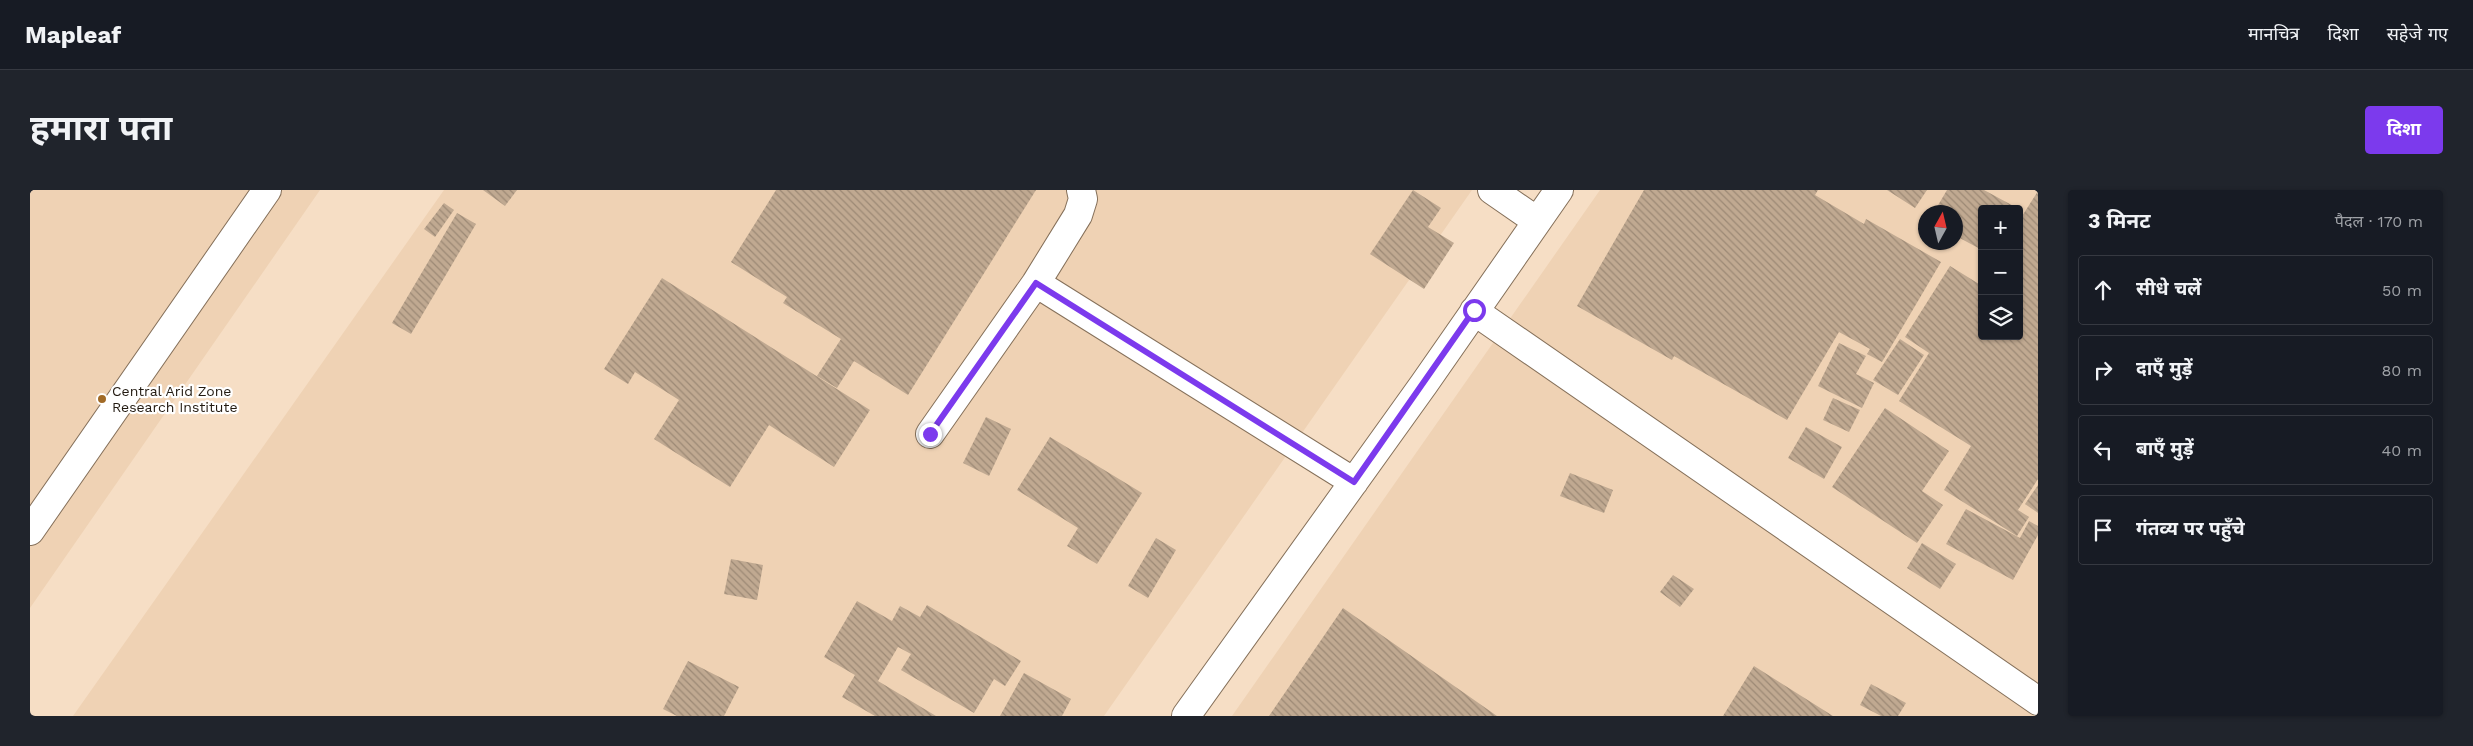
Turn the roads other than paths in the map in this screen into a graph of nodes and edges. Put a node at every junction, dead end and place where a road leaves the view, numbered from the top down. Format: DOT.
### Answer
graph roads {
  1 [pos="268,190"];
  2 [pos="1081,190"];
  3 [pos="1492,190"];
  4 [pos="1558,190"];
  5 [pos="1537,221"];
  6 [pos="1036,283"];
  7 [pos="1474,310"];
  8 [pos="930,434"];
  9 [pos="1354,482"];
  10 [pos="30,530"];
  11 [pos="2038,701"];
  12 [pos="1186,716"];
  1 -- 10 [label="street"];
  2 -- 6 [label="street"];
  3 -- 5 [label="street"];
  4 -- 5 [label="street"];
  5 -- 7 [label="street"];
  6 -- 8 [label="street"];
  6 -- 9 [label="street"];
  7 -- 9 [label="street"];
  7 -- 11 [label="street"];
  9 -- 12 [label="street"];
}
